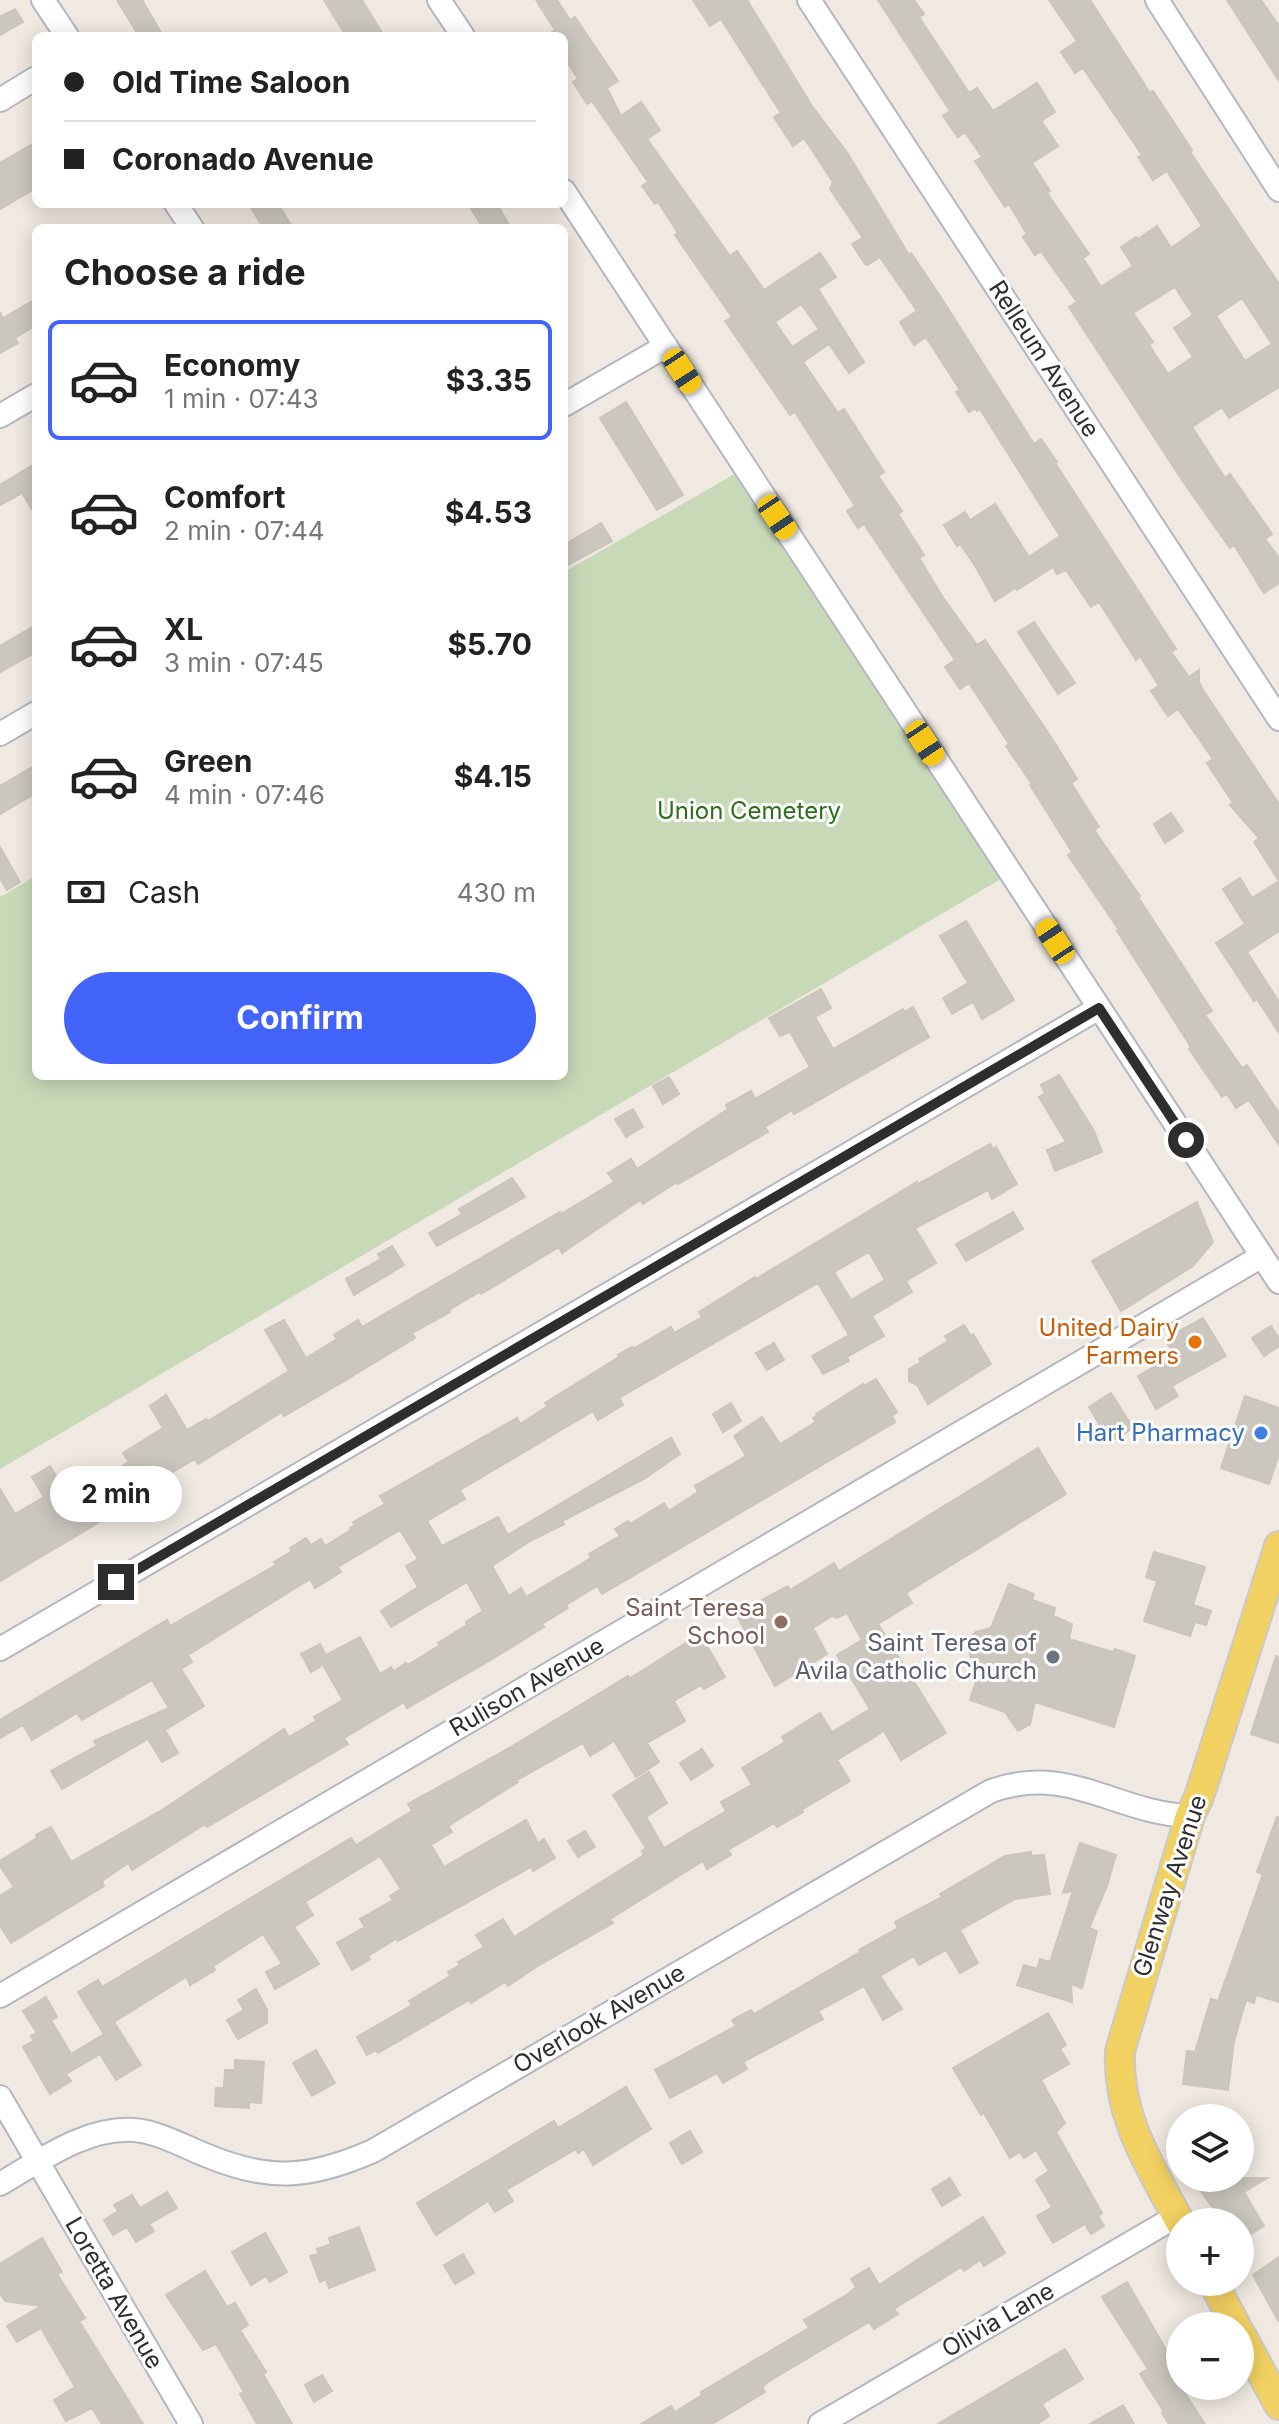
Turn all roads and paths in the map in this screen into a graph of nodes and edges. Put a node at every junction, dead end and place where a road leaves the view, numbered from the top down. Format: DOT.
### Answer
graph roads {
  1 [pos="43,0"];
  2 [pos="439,0"];
  3 [pos="809,0"];
  4 [pos="1157,0"];
  5 [pos="64,32"];
  6 [pos="460,32"];
  7 [pos="32,80"];
  8 [pos="0,100"];
  9 [pos="1279,190"];
  10 [pos="568,197"];
  11 [pos="666,346"];
  12 [pos="32,397"];
  13 [pos="568,403"];
  14 [pos="0,416"];
  15 [pos="32,715"];
  16 [pos="1279,719"];
  17 [pos="0,734"];
  18 [pos="1099,1008"];
  19 [pos="1262,1256"];
  20 [pos="1279,1282"];
  21 [pos="1279,1546"];
  22 [pos="0,1649"];
  23 [pos="1190,1816"];
  24 [pos="0,1996"];
  25 [pos="0,2097"];
  26 [pos="38,2162"];
  27 [pos="0,2184"];
  28 [pos="1172,2208"];
  29 [pos="1166,2226"];
  30 [pos="1254,2359"];
  31 [pos="1279,2405"];
  32 [pos="191,2424"];
  33 [pos="820,2424"];
  1 -- 5 [label="street"];
  2 -- 6 [label="street"];
  3 -- 16 [label="street, Relleum Avenue"];
  4 -- 9 [label="street"];
  7 -- 8 [label="street"];
  10 -- 11 [label="street"];
  11 -- 13 [label="street"];
  11 -- 18 [label="street"];
  12 -- 14 [label="street"];
  15 -- 17 [label="street"];
  18 -- 19 [label="street"];
  18 -- 22 [label="street"];
  19 -- 20 [label="street"];
  19 -- 24 [label="street, Rulison Avenue"];
  21 -- 23 [label="main road, Glenway Avenue"];
  23 -- 26 [label="street, Overlook Avenue"];
  23 -- 28 [label="main road, Glenway Avenue"];
  25 -- 26 [label="street, Loretta Avenue"];
  26 -- 27 [label="street, Overlook Avenue"];
  26 -- 32 [label="street, Loretta Avenue"];
  29 -- 33 [label="street, Olivia Lane"];
  30 -- 31 [label="main road"];
}
